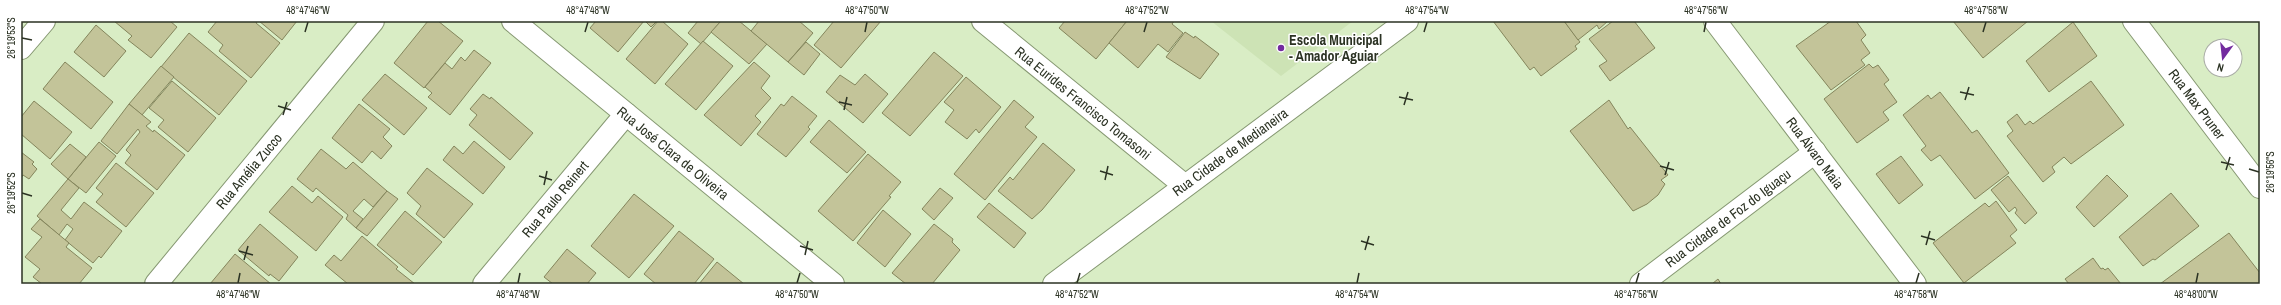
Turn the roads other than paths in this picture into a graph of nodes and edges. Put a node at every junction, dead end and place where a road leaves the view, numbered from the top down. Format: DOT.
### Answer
graph roads {
  1 [pos="44,21"];
  2 [pos="373,21"];
  3 [pos="513,21"];
  4 [pos="983,21"];
  5 [pos="1407,21"];
  6 [pos="1715,21"];
  7 [pos="2134,21"];
  8 [pos="21,48"];
  9 [pos="626,114"];
  10 [pos="1815,152"];
  11 [pos="1184,185"];
  12 [pos="2260,187"];
  13 [pos="156,284"];
  14 [pos="484,284"];
  15 [pos="833,284"];
  16 [pos="1054,284"];
  17 [pos="1641,284"];
  18 [pos="1915,284"];
  1 -- 8 [label="street"];
  2 -- 13 [label="street, Rua Amélia Zucco"];
  3 -- 9 [label="street, Rua José Clara de Oliveira"];
  4 -- 11 [label="street, Rua Eurides Francisco Tomasoni"];
  5 -- 11 [label="street, Rua Cidade de Medianeira"];
  6 -- 10 [label="street, Rua Álvaro Maia"];
  7 -- 12 [label="street, Rua Max Pruner"];
  9 -- 14 [label="street, Rua Paulo Reinert"];
  9 -- 15 [label="street, Rua José Clara de Oliveira"];
  10 -- 17 [label="street, Rua Cidade de Foz do Iguaçu"];
  10 -- 18 [label="street, Rua Álvaro Maia"];
  11 -- 16 [label="street, Rua Cidade de Medianeira"];
}
